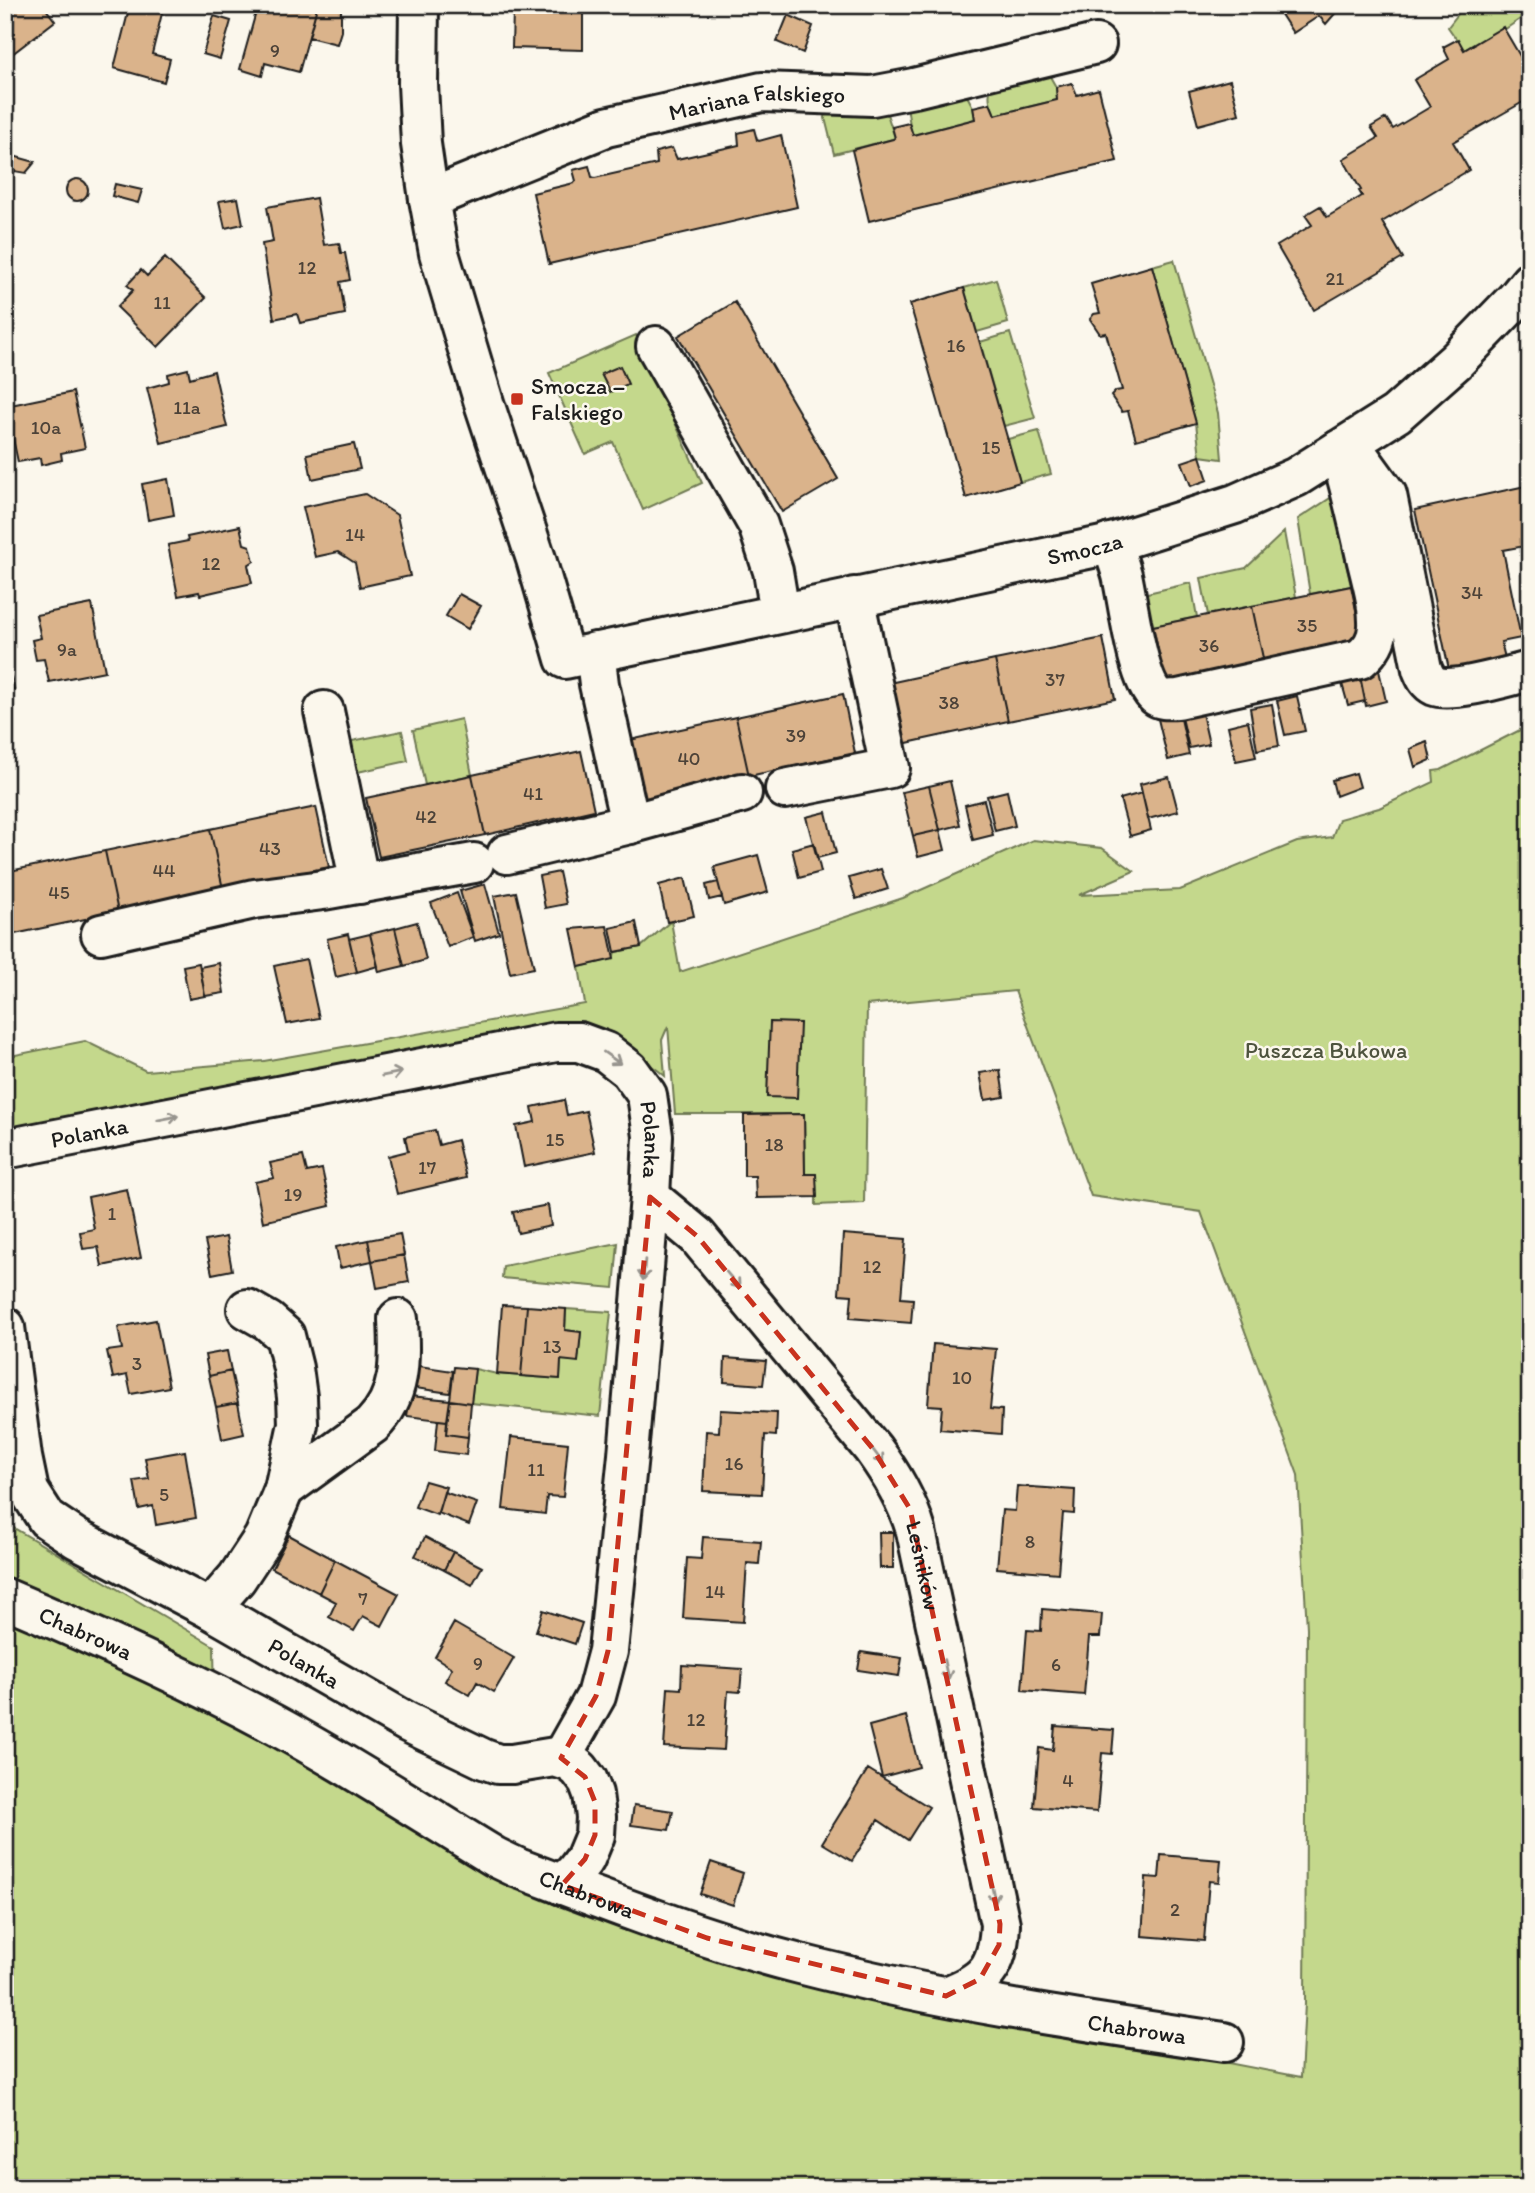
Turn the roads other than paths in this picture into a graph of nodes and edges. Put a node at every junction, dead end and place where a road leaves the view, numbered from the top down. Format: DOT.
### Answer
graph roads {
  1 [pos="419,5"];
  2 [pos="1096,44"];
  3 [pos="429,199"];
  4 [pos="1530,282"];
  5 [pos="656,346"];
  6 [pos="1344,447"];
  7 [pos="1111,543"];
  8 [pos="854,597"];
  9 [pos="780,613"];
  10 [pos="580,655"];
  11 [pos="1530,671"];
  12 [pos="324,711"];
  13 [pos="785,789"];
  14 [pos="742,793"];
  15 [pos="630,824"];
  16 [pos="359,884"];
  17 [pos="102,934"];
  18 [pos="5,1149"];
  19 [pos="650,1197"];
  20 [pos="247,1309"];
  21 [pos="398,1320"];
  22 [pos="5,1327"];
  23 [pos="284,1489"];
  24 [pos="5,1598"];
  25 [pos="210,1609"];
  26 [pos="561,1758"];
  27 [pos="562,1885"];
  28 [pos="946,1996"];
  29 [pos="1224,2042"];
  1 -- 3 [label="street"];
  2 -- 3 [label="street, Mariana Falskiego"];
  3 -- 10 [label="street"];
  4 -- 6 [label="street, Smocza"];
  5 -- 9 [label="street"];
  6 -- 7 [label="street, Smocza"];
  6 -- 7 [label="street"];
  6 -- 11 [label="street"];
  7 -- 8 [label="street, Smocza"];
  8 -- 9 [label="street, Smocza"];
  8 -- 13 [label="street"];
  9 -- 10 [label="street, Smocza"];
  10 -- 15 [label="street"];
  12 -- 16 [label="street"];
  14 -- 15 [label="street"];
  15 -- 16 [label="street"];
  16 -- 17 [label="street"];
  18 -- 19 [label="street, Polanka, one-way"];
  19 -- 26 [label="street, Polanka, one-way"];
  19 -- 28 [label="street, Leśników, one-way"];
  20 -- 23 [label="street"];
  21 -- 23 [label="street"];
  22 -- 25 [label="street, Polanka"];
  23 -- 25 [label="street"];
  24 -- 27 [label="street, Chabrowa"];
  25 -- 26 [label="street, Polanka"];
  26 -- 27 [label="street"];
  27 -- 28 [label="street, Chabrowa"];
  28 -- 29 [label="street, Chabrowa"];
}
